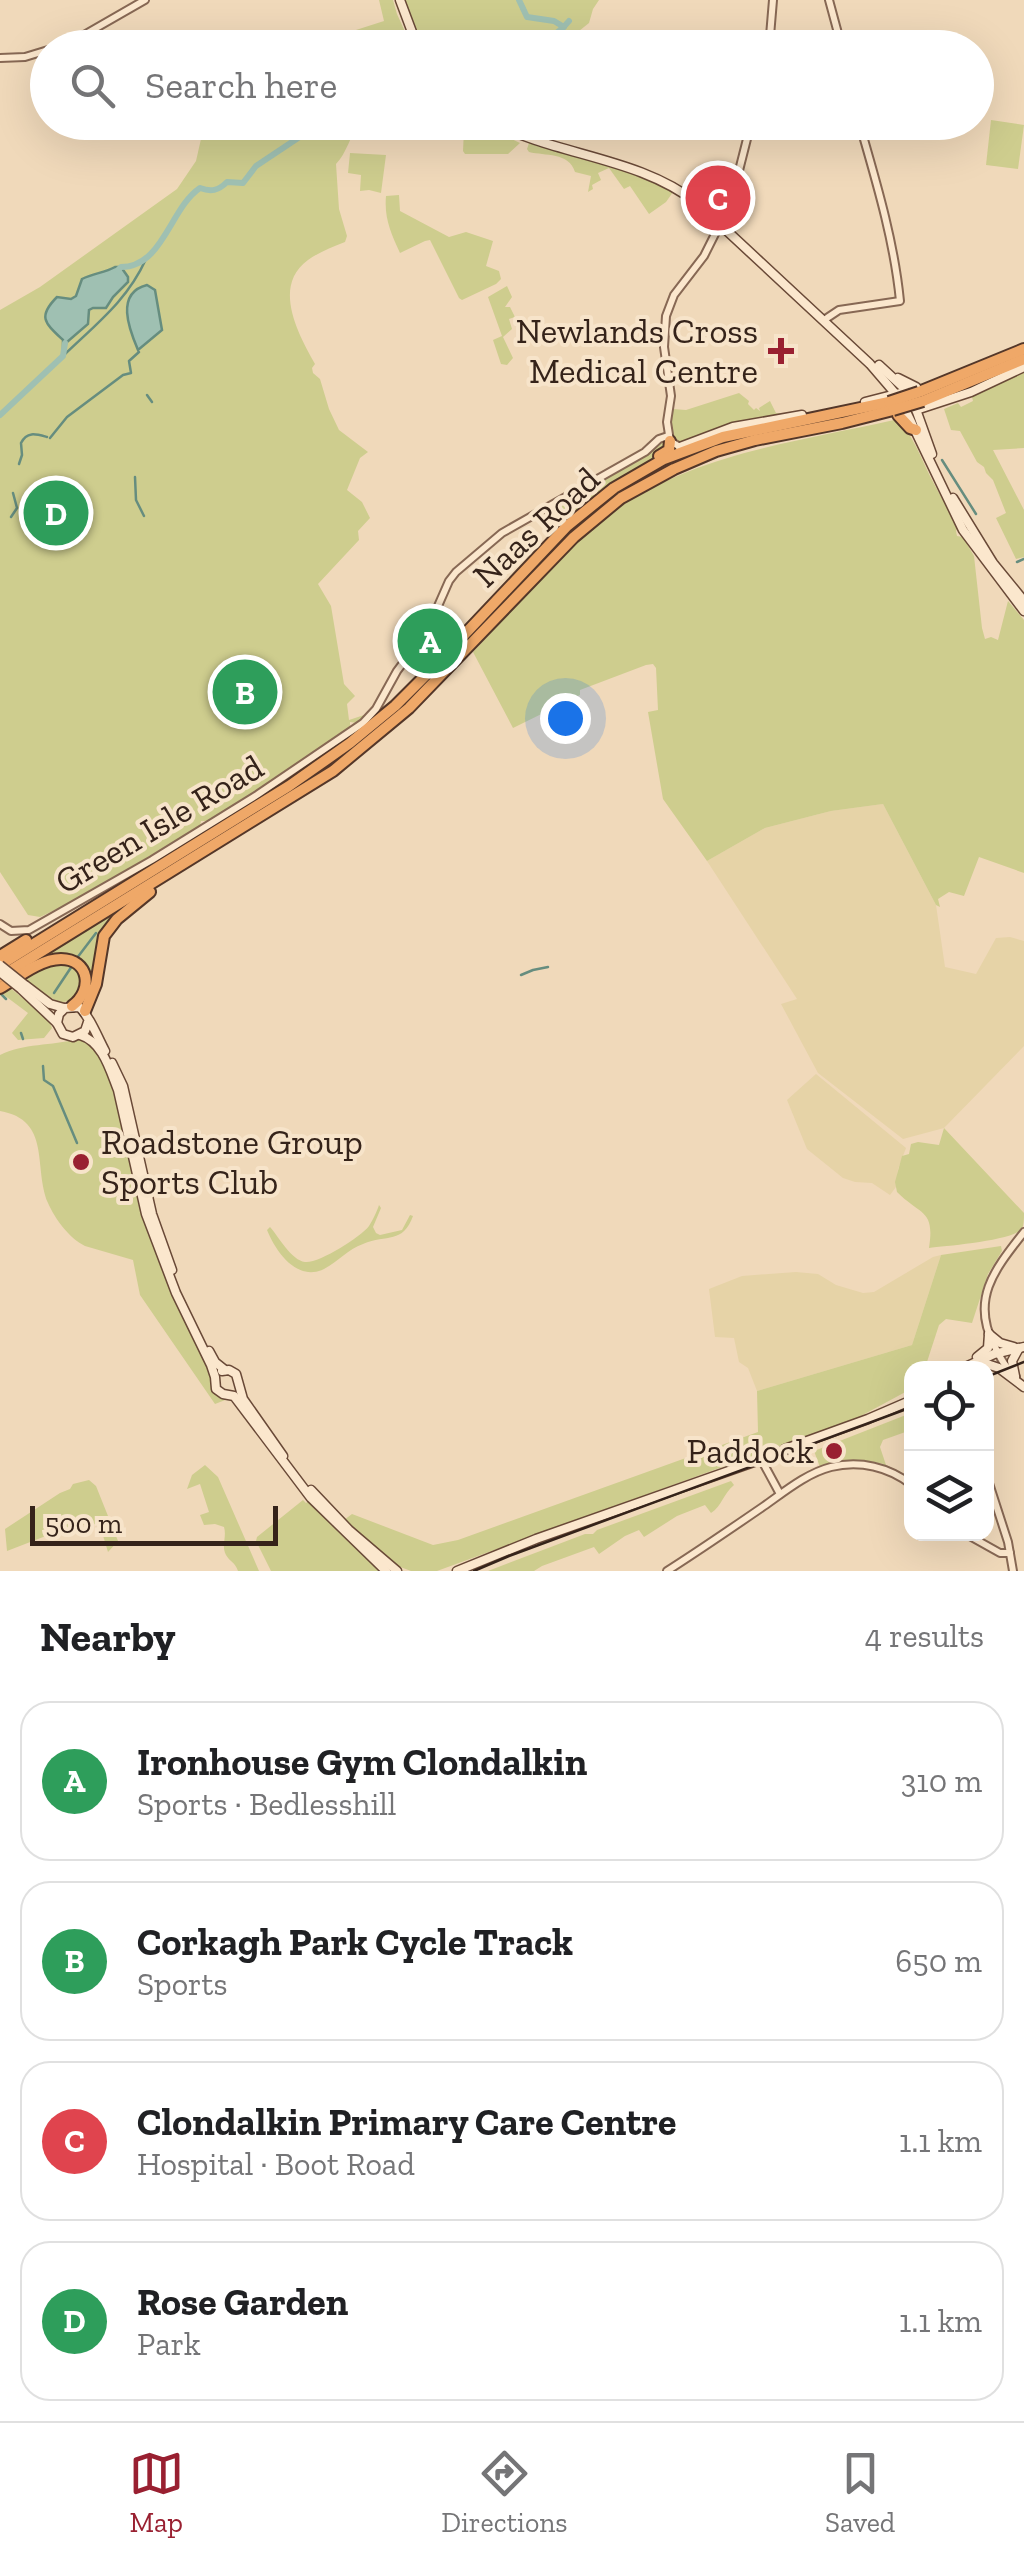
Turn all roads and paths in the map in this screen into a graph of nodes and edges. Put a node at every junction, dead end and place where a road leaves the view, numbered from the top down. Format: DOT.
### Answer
graph roads {
  1 [pos="145,0"];
  2 [pos="400,0"];
  3 [pos="773,0"];
  4 [pos="829,0"];
  5 [pos="93,30"];
  6 [pos="410,30"];
  7 [pos="770,30"];
  8 [pos="837,30"];
  9 [pos="30,55"];
  10 [pos="0,58"];
  11 [pos="532,140"];
  12 [pos="747,140"];
  13 [pos="865,140"];
  14 [pos="726,212"];
  15 [pos="709,215"];
  16 [pos="720,226"];
  17 [pos="774,274"];
  18 [pos="826,318"];
  19 [pos="1024,348"];
  20 [pos="1024,363"];
  21 [pos="903,398"];
  22 [pos="940,403"];
  23 [pos="782,419"];
  24 [pos="919,428"];
  25 [pos="673,441"];
  26 [pos="927,454"];
  27 [pos="670,464"];
  28 [pos="614,488"];
  29 [pos="966,527"];
  30 [pos="1024,601"];
  31 [pos="1024,611"];
  32 [pos="181,866"];
  33 [pos="154,870"];
  34 [pos="0,924"];
  35 [pos="0,956"];
  36 [pos="0,971"];
  37 [pos="23,987"];
  38 [pos="0,988"];
  39 [pos="68,1007"];
  40 [pos="86,1017"];
  41 [pos="57,1023"];
  42 [pos="80,1035"];
  43 [pos="1024,1232"];
  44 [pos="989,1334"];
  45 [pos="1021,1347"];
  46 [pos="999,1354"];
  47 [pos="970,1361"];
  48 [pos="976,1361"];
  49 [pos="989,1361"];
  50 [pos="994,1366"];
  51 [pos="225,1370"];
  52 [pos="1015,1376"];
  53 [pos="215,1377"];
  54 [pos="239,1384"];
  55 [pos="1024,1386"];
  56 [pos="231,1394"];
  57 [pos="904,1400"];
  58 [pos="762,1458"];
  59 [pos="904,1480"];
  60 [pos="780,1494"];
  61 [pos="994,1500"];
  62 [pos="979,1541"];
  63 [pos="1010,1552"];
  64 [pos="460,1569"];
  65 [pos="386,1571"];
  66 [pos="397,1571"];
  67 [pos="446,1571"];
  68 [pos="667,1571"];
  69 [pos="1013,1571"];
  1 -- 5 [label="street"];
  2 -- 6 [label="main road"];
  3 -- 7 [label="street"];
  4 -- 8 [label="street"];
  9 -- 10 [label="street"];
  11 -- 15 [label="main road"];
  12 -- 14 [label="street"];
  13 -- 18 [label="street"];
  14 -- 15 [label="main road"];
  14 -- 16 [label="street"];
  15 -- 16 [label="main road"];
  16 -- 17 [label="main road"];
  16 -- 25 [label="street"];
  17 -- 18 [label="main road"];
  17 -- 21 [label="main road"];
  18 -- 21 [label="main road"];
  19 -- 21 [label="highway, Naas Road"];
  20 -- 21 [label="highway, Naas Road"];
  20 -- 22 [label="main road"];
  21 -- 22 [label="main road"];
  21 -- 23 [label="main road"];
  21 -- 24 [label="main road"];
  21 -- 24 [label="highway"];
  21 -- 26 [label="main road"];
  21 -- 27 [label="highway"];
  21 -- 27 [label="highway, Naas Road"];
  22 -- 24 [label="main road"];
  23 -- 25 [label="main road"];
  23 -- 27 [label="highway"];
  24 -- 26 [label="main road"];
  24 -- 29 [label="main road"];
  25 -- 28 [label="highway"];
  25 -- 34 [label="street, Green Isle Road"];
  26 -- 29 [label="main road"];
  27 -- 28 [label="highway, Naas Road"];
  27 -- 32 [label="highway, Naas Road"];
  28 -- 33 [label="highway, Naas Road"];
  29 -- 30 [label="main road"];
  29 -- 31 [label="main road"];
  32 -- 36 [label="highway, Naas Road"];
  32 -- 40 [label="highway"];
  33 -- 35 [label="highway"];
  33 -- 36 [label="highway, Naas Road"];
  36 -- 37 [label="main road, bridge"];
  37 -- 39 [label="main road"];
  37 -- 41 [label="main road"];
  38 -- 39 [label="highway"];
  39 -- 40 [label="main road"];
  39 -- 41 [label="main road"];
  40 -- 42 [label="main road"];
  40 -- 51 [label="main road"];
  41 -- 42 [label="main road"];
  42 -- 53 [label="main road"];
  43 -- 44 [label="street"];
  44 -- 45 [label="main road"];
  44 -- 46 [label="street"];
  44 -- 47 [label="main road"];
  45 -- 46 [label="main road"];
  45 -- 52 [label="main road"];
  46 -- 48 [label="main road"];
  46 -- 49 [label="main road"];
  46 -- 52 [label="street"];
  50 -- 55 [label="main road"];
  51 -- 53 [label="main road"];
  51 -- 54 [label="main road"];
  52 -- 55 [label="street"];
  53 -- 56 [label="main road"];
  54 -- 56 [label="main road"];
  54 -- 66 [label="main road"];
  56 -- 65 [label="main road"];
  57 -- 58 [label="main road"];
  58 -- 60 [label="street"];
  58 -- 64 [label="main road"];
  59 -- 60 [label="street"];
  60 -- 68 [label="street"];
  61 -- 63 [label="street"];
  62 -- 63 [label="street"];
  63 -- 69 [label="street"];
  64 -- 67 [label="main road"];
}
